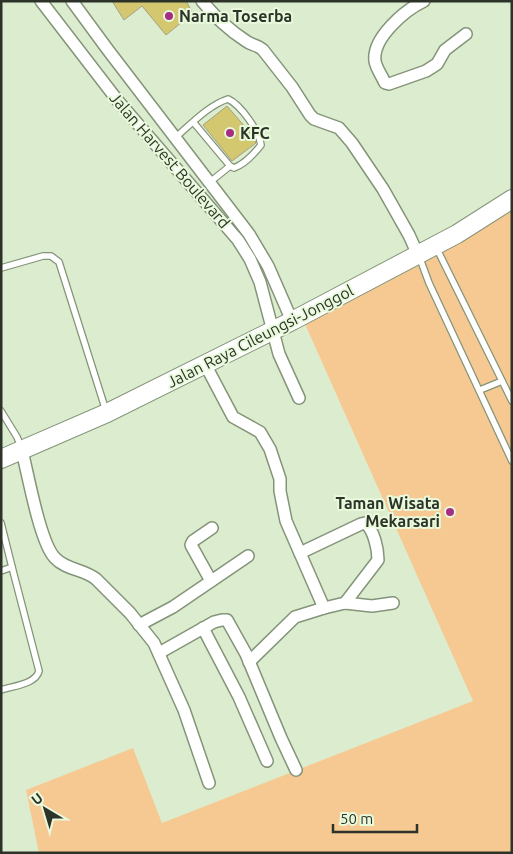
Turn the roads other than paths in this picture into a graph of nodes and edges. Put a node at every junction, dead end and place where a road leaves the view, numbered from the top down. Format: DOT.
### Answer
graph roads {
  1 [pos="42,1"];
  2 [pos="72,1"];
  3 [pos="202,1"];
  4 [pos="417,3"];
  5 [pos="466,34"];
  6 [pos="142,95"];
  7 [pos="125,109"];
  8 [pos="194,123"];
  9 [pos="176,137"];
  10 [pos="230,166"];
  11 [pos="210,182"];
  12 [pos="512,199"];
  13 [pos="435,245"];
  14 [pos="418,254"];
  15 [pos="1,268"];
  16 [pos="292,321"];
  17 [pos="272,331"];
  18 [pos="205,364"];
  19 [pos="502,381"];
  20 [pos="480,390"];
  21 [pos="299,398"];
  22 [pos="512,402"];
  23 [pos="1,411"];
  24 [pos="107,413"];
  25 [pos="22,451"];
  26 [pos="1,459"];
  27 [pos="512,461"];
  28 [pos="1,523"];
  29 [pos="212,528"];
  30 [pos="300,553"];
  31 [pos="248,556"];
  32 [pos="12,567"];
  33 [pos="1,571"];
  34 [pos="211,581"];
  35 [pos="345,603"];
  36 [pos="393,603"];
  37 [pos="324,608"];
  38 [pos="139,625"];
  39 [pos="203,628"];
  40 [pos="159,653"];
  41 [pos="249,662"];
  42 [pos="1,690"];
  43 [pos="267,761"];
  44 [pos="296,770"];
  45 [pos="209,783"];
  1 -- 7 [label="street, Jalan Harvest Boulevard"];
  2 -- 6 [label="street, Jalan Harvest Boulevard"];
  3 -- 14 [label="street"];
  4 -- 5 [label="street"];
  6 -- 7 [label="street"];
  6 -- 9 [label="street, Jalan Harvest Boulevard"];
  7 -- 17 [label="street, Jalan Harvest Boulevard"];
  8 -- 9 [label="lane"];
  8 -- 10 [label="lane"];
  8 -- 10 [label="lane"];
  9 -- 11 [label="street, Jalan Harvest Boulevard"];
  10 -- 11 [label="lane"];
  11 -- 16 [label="street, Jalan Harvest Boulevard"];
  12 -- 13 [label="main road, Jalan Raya Cileungsi-Jonggol"];
  13 -- 14 [label="main road, Jalan Raya Cileungsi-Jonggol"];
  13 -- 19 [label="lane"];
  14 -- 16 [label="main road, Jalan Raya Cileungsi-Jonggol"];
  14 -- 20 [label="lane"];
  15 -- 24 [label="lane"];
  16 -- 17 [label="main road, Jalan Raya Cileungsi-Jonggol"];
  17 -- 18 [label="main road, Jalan Raya Cileungsi-Jonggol"];
  17 -- 21 [label="street, Jalan Harvest Boulevard"];
  18 -- 24 [label="main road, Jalan Raya Cileungsi-Jonggol"];
  18 -- 30 [label="street"];
  19 -- 20 [label="lane"];
  19 -- 22 [label="lane"];
  20 -- 27 [label="lane"];
  23 -- 25 [label="lane"];
  24 -- 25 [label="main road, Jalan Raya Cileungsi-Jonggol"];
  25 -- 26 [label="main road, Jalan Raya Cileungsi-Jonggol"];
  25 -- 38 [label="street"];
  28 -- 32 [label="lane"];
  29 -- 34 [label="street"];
  30 -- 35 [label="street"];
  30 -- 37 [label="street"];
  31 -- 34 [label="street"];
  32 -- 33 [label="lane"];
  32 -- 42 [label="lane"];
  34 -- 38 [label="street"];
  35 -- 36 [label="street"];
  35 -- 37 [label="street"];
  37 -- 41 [label="street"];
  38 -- 40 [label="street"];
  39 -- 40 [label="street"];
  39 -- 41 [label="street"];
  39 -- 43 [label="street"];
  40 -- 45 [label="street"];
  41 -- 44 [label="street"];
}
